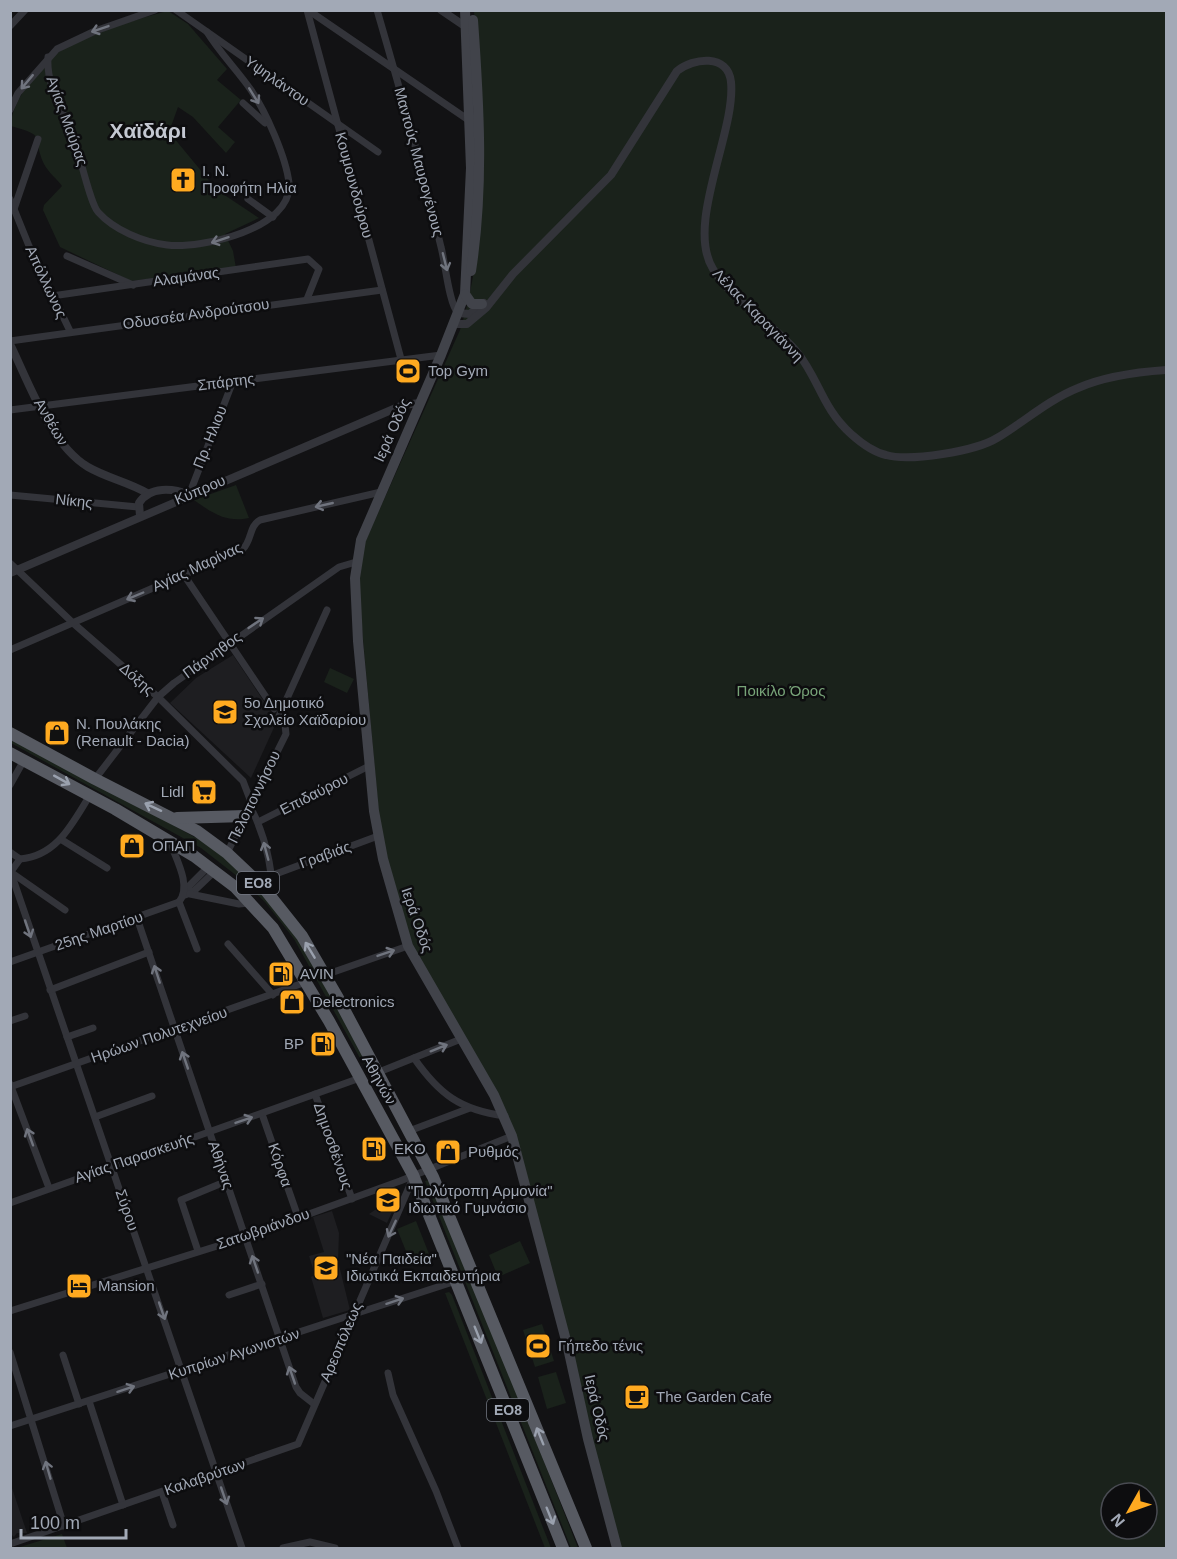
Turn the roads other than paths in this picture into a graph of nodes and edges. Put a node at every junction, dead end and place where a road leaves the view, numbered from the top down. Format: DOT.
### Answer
graph roads {
  1 [pos="25,10"];
  2 [pos="155,10"];
  3 [pos="176,10"];
  4 [pos="307,10"];
  5 [pos="377,10"];
  6 [pos="441,10"];
  7 [pos="465,10"];
  8 [pos="472,10"];
  9 [pos="10,26"];
  10 [pos="466,27"];
  11 [pos="207,32"];
  12 [pos="48,57"];
  13 [pos="395,71"];
  14 [pos="243,103"];
  15 [pos="10,110"];
  16 [pos="470,121"];
  17 [pos="337,123"];
  18 [pos="269,127"];
  19 [pos="38,139"];
  20 [pos="378,152"];
  21 [pos="10,199"];
  22 [pos="248,199"];
  23 [pos="14,208"];
  24 [pos="273,217"];
  25 [pos="67,256"];
  26 [pos="133,285"];
  27 [pos="502,286"];
  28 [pos="382,290"];
  29 [pos="465,291"];
  30 [pos="52,296"];
  31 [pos="307,299"];
  32 [pos="482,304"];
  33 [pos="456,318"];
  34 [pos="70,331"];
  35 [pos="10,342"];
  36 [pos="441,355"];
  37 [pos="401,359"];
  38 [pos="1167,370"];
  39 [pos="233,381"];
  40 [pos="420,403"];
  41 [pos="41,406"];
  42 [pos="10,410"];
  43 [pos="391,410"];
  44 [pos="414,417"];
  45 [pos="381,492"];
  46 [pos="147,493"];
  47 [pos="10,495"];
  48 [pos="189,495"];
  49 [pos="139,512"];
  50 [pos="356,562"];
  51 [pos="13,569"];
  52 [pos="184,575"];
  53 [pos="327,610"];
  54 [pos="73,623"];
  55 [pos="229,642"];
  56 [pos="10,650"];
  57 [pos="158,697"];
  58 [pos="274,709"];
  59 [pos="10,733"];
  60 [pos="10,753"];
  61 [pos="24,760"];
  62 [pos="369,766"];
  63 [pos="95,779"];
  64 [pos="10,785"];
  65 [pos="90,795"];
  66 [pos="248,808"];
  67 [pos="177,818"];
  68 [pos="258,822"];
  69 [pos="378,836"];
  70 [pos="62,840"];
  71 [pos="170,842"];
  72 [pos="10,852"];
  73 [pos="227,853"];
  74 [pos="20,859"];
  75 [pos="107,868"];
  76 [pos="212,869"];
  77 [pos="11,873"];
  78 [pos="273,875"];
  79 [pos="187,894"];
  80 [pos="17,897"];
  81 [pos="273,899"];
  82 [pos="10,902"];
  83 [pos="179,902"];
  84 [pos="252,903"];
  85 [pos="65,910"];
  86 [pos="137,918"];
  87 [pos="228,944"];
  88 [pos="408,946"];
  89 [pos="197,949"];
  90 [pos="37,952"];
  91 [pos="149,952"];
  92 [pos="10,962"];
  93 [pos="325,975"];
  94 [pos="306,982"];
  95 [pos="50,990"];
  96 [pos="273,995"];
  97 [pos="25,1016"];
  98 [pos="10,1021"];
  99 [pos="93,1028"];
  100 [pos="175,1029"];
  101 [pos="67,1037"];
  102 [pos="461,1039"];
  103 [pos="414,1058"];
  104 [pos="76,1064"];
  105 [pos="379,1072"];
  106 [pos="360,1078"];
  107 [pos="11,1086"];
  108 [pos="315,1094"];
  109 [pos="152,1096"];
  110 [pos="470,1108"];
  111 [pos="262,1114"];
  112 [pos="505,1116"];
  113 [pos="95,1117"];
  114 [pos="409,1131"];
  115 [pos="210,1132"];
  116 [pos="512,1136"];
  117 [pos="112,1166"];
  118 [pos="429,1168"];
  119 [pos="414,1175"];
  120 [pos="227,1181"];
  121 [pos="49,1188"];
  122 [pos="352,1199"];
  123 [pos="10,1203"];
  124 [pos="298,1217"];
  125 [pos="246,1237"];
  126 [pos="198,1251"];
  127 [pos="147,1268"];
  128 [pos="456,1281"];
  129 [pos="262,1284"];
  130 [pos="229,1295"];
  131 [pos="10,1311"];
  132 [pos="352,1314"];
  133 [pos="280,1339"];
  134 [pos="10,1352"];
  135 [pos="63,1355"];
  136 [pos="12,1361"];
  137 [pos="183,1371"];
  138 [pos="388,1373"];
  139 [pos="89,1401"];
  140 [pos="79,1404"];
  141 [pos="314,1404"];
  142 [pos="32,1419"];
  143 [pos="10,1426"];
  144 [pos="298,1444"];
  145 [pos="216,1474"];
  146 [pos="162,1492"];
  147 [pos="123,1505"];
  148 [pos="173,1525"];
  149 [pos="64,1526"];
  150 [pos="10,1544"];
  151 [pos="242,1548"];
  152 [pos="284,1548"];
  153 [pos="335,1548"];
  154 [pos="458,1548"];
  155 [pos="563,1548"];
  156 [pos="586,1548"];
  157 [pos="617,1548"];
  1 -- 9 [label="street"];
  2 -- 12 [label="street, one-way"];
  3 -- 11 [label="street, Υψηλάντου"];
  4 -- 13 [label="street"];
  4 -- 17 [label="street, Κουμουνδούρου"];
  5 -- 13 [label="street, Μαντούς Μαυρογένους"];
  6 -- 10 [label="street"];
  7 -- 10 [label="main road, Ιερά Οδός"];
  8 -- 29 [label="main road, Ιερά Οδός"];
  10 -- 16 [label="main road, Ιερά Οδός"];
  11 -- 17 [label="street, Υψηλάντου"];
  11 -- 18 [label="street, one-way"];
  12 -- 15 [label="street, one-way"];
  24 -- 12 [label="street, Αγίας Μαύρας, one-way"];
  13 -- 16 [label="street"];
  13 -- 33 [label="street, Μαντούς Μαυρογένους, one-way"];
  14 -- 18 [label="street"];
  16 -- 29 [label="main road, Ιερά Οδός"];
  17 -- 20 [label="street, Υψηλάντου"];
  17 -- 28 [label="street, Κουμουνδούρου"];
  18 -- 24 [label="street"];
  19 -- 23 [label="street"];
  21 -- 23 [label="street, Απόλλωνος"];
  22 -- 24 [label="street"];
  23 -- 30 [label="street, Απόλλωνος"];
  25 -- 26 [label="street"];
  26 -- 30 [label="street, Αλαμάνας"];
  26 -- 31 [label="street, Αλαμάνας"];
  27 -- 32 [label="street, Λέλας Καραγιάννη"];
  27 -- 33 [label="street, Λέλας Καραγιάννη"];
  27 -- 38 [label="street, Λέλας Καραγιάννη"];
  28 -- 31 [label="street, Οδυσσέα Ανδρούτσου"];
  28 -- 37 [label="street, Κουμουνδούρου"];
  29 -- 32 [label="main road"];
  29 -- 33 [label="main road, Ιερά Οδός"];
  30 -- 34 [label="street, Απόλλωνος"];
  31 -- 34 [label="street, Οδυσσέα Ανδρούτσου"];
  32 -- 33 [label="street, Λέλας Καραγιάννη"];
  33 -- 36 [label="main road, Ιερά Οδός"];
  34 -- 35 [label="street, Οδυσσέα Ανδρούτσου"];
  35 -- 41 [label="street, Ανθέων"];
  36 -- 37 [label="street, Σπάρτης"];
  36 -- 40 [label="main road, Ιερά Οδός"];
  37 -- 39 [label="street, Σπάρτης"];
  39 -- 41 [label="street, Σπάρτης"];
  39 -- 48 [label="street, Πρ. Ηλιου"];
  40 -- 43 [label="street, Κύπρου"];
  40 -- 44 [label="main road, Ιερά Οδός"];
  41 -- 42 [label="street, Σπάρτης"];
  41 -- 46 [label="street, Ανθέων"];
  43 -- 44 [label="street"];
  43 -- 48 [label="street, Κύπρου"];
  44 -- 45 [label="main road, Ιερά Οδός"];
  45 -- 50 [label="main road, Ιερά Οδός"];
  45 -- 52 [label="street, Αγίας Μαρίνας, one-way"];
  46 -- 48 [label="street, Ανθέων"];
  46 -- 49 [label="street"];
  47 -- 49 [label="street, Νίκης"];
  48 -- 49 [label="street, Κύπρου"];
  49 -- 51 [label="street, Κύπρου"];
  55 -- 50 [label="street, Πάρνηθος, one-way"];
  50 -- 62 [label="main road, Ιερά Οδός"];
  51 -- 54 [label="street, Δόξης"];
  52 -- 54 [label="street, Αγίας Μαρίνας, one-way"];
  52 -- 55 [label="street"];
  53 -- 66 [label="street, Πελοποννήσου"];
  54 -- 56 [label="street, Αγίας Μαρίνας"];
  54 -- 57 [label="street, Δόξης"];
  55 -- 57 [label="street, Πάρνηθος"];
  55 -- 58 [label="street"];
  57 -- 63 [label="street, Πάρνηθος"];
  57 -- 66 [label="street, Δόξης"];
  59 -- 63 [label="highway, Αθηνών / ΕΟ8"];
  60 -- 61 [label="highway, Αθηνών / ΕΟ8"];
  61 -- 64 [label="street"];
  61 -- 65 [label="highway, Αθηνών / ΕΟ8, one-way"];
  62 -- 68 [label="street, Επιδαύρου"];
  62 -- 69 [label="main road, Ιερά Οδός"];
  67 -- 63 [label="highway, Αθηνών / ΕΟ8, one-way"];
  65 -- 70 [label="street"];
  65 -- 71 [label="highway, Αθηνών / ΕΟ8"];
  66 -- 67 [label="highway"];
  66 -- 68 [label="street"];
  66 -- 73 [label="street, Πελοποννήσου"];
  67 -- 73 [label="highway, Αθηνών / ΕΟ8"];
  78 -- 68 [label="street, one-way"];
  69 -- 78 [label="street, Γραβιάς"];
  69 -- 88 [label="main road, Ιερά Οδός"];
  70 -- 74 [label="street"];
  70 -- 75 [label="street"];
  71 -- 76 [label="highway, Αθηνών / ΕΟ8"];
  71 -- 79 [label="street"];
  72 -- 74 [label="street"];
  73 -- 81 [label="highway, Αθηνών / ΕΟ8"];
  74 -- 77 [label="street"];
  76 -- 79 [label="street, 25ης Μαρτίου"];
  76 -- 84 [label="highway, Αθηνών / ΕΟ8"];
  77 -- 80 [label="street, Σύρου"];
  77 -- 85 [label="street"];
  78 -- 81 [label="street"];
  79 -- 83 [label="street, 25ης Μαρτίου"];
  79 -- 84 [label="street"];
  80 -- 82 [label="street"];
  80 -- 90 [label="street, Σύρου, one-way"];
  93 -- 81 [label="highway, Αθηνών / ΕΟ8, one-way"];
  83 -- 86 [label="street, 25ης Μαρτίου"];
  83 -- 89 [label="street"];
  84 -- 94 [label="highway, Αθηνών / ΕΟ8"];
  86 -- 90 [label="street, 25ης Μαρτίου"];
  86 -- 91 [label="street, Αθήνας"];
  87 -- 96 [label="street"];
  93 -- 88 [label="street, one-way"];
  88 -- 102 [label="main road, Ιερά Οδός"];
  90 -- 92 [label="street, 25ης Μαρτίου"];
  90 -- 95 [label="street, Σύρου"];
  91 -- 95 [label="street"];
  100 -- 91 [label="street, Αθήνας, one-way"];
  93 -- 105 [label="highway, Αθηνών / ΕΟ8"];
  94 -- 96 [label="street, Ηρώων Πολυτεχνείου"];
  94 -- 106 [label="highway, Αθηνών / ΕΟ8"];
  95 -- 101 [label="street, Σύρου"];
  96 -- 100 [label="street, Ηρώων Πολυτεχνείου"];
  97 -- 98 [label="street"];
  99 -- 101 [label="street"];
  100 -- 104 [label="street, Ηρώων Πολυτεχνείου"];
  115 -- 100 [label="street, Αθήνας, one-way"];
  101 -- 104 [label="street, Σύρου"];
  103 -- 102 [label="street, one-way"];
  102 -- 112 [label="main road, Ιερά Οδός"];
  103 -- 105 [label="street"];
  103 -- 110 [label="street"];
  104 -- 107 [label="street, Ηρώων Πολυτεχνείου"];
  104 -- 113 [label="street, Σύρου"];
  105 -- 114 [label="highway, Αθηνών / ΕΟ8"];
  106 -- 108 [label="street, Αγίας Παρασκευής"];
  106 -- 119 [label="highway, Αθηνών / ΕΟ8"];
  121 -- 107 [label="street, one-way"];
  108 -- 111 [label="street, Αγίας Παρασκευής"];
  108 -- 122 [label="street, Δημοσθένους"];
  109 -- 113 [label="street"];
  110 -- 112 [label="street"];
  110 -- 114 [label="street"];
  115 -- 111 [label="street, Αγίας Παρασκευής, one-way"];
  111 -- 124 [label="street, Κόρφα"];
  112 -- 116 [label="main road, Ιερά Οδός"];
  113 -- 117 [label="street, Σύρου"];
  114 -- 118 [label="highway, Αθηνών / ΕΟ8"];
  115 -- 117 [label="street, Αγίας Παρασκευής"];
  115 -- 120 [label="street, Αθήνας"];
  116 -- 118 [label="street, Σατωβριάνδου"];
  116 -- 157 [label="main road, Ιερά Οδός"];
  117 -- 121 [label="street, Αγίας Παρασκευής"];
  117 -- 127 [label="street, Σύρου"];
  118 -- 119 [label="street, Σατωβριάνδου"];
  156 -- 118 [label="highway, Αθηνών / ΕΟ8, one-way"];
  119 -- 122 [label="street, Σατωβριάνδου"];
  119 -- 128 [label="highway, Αθηνών / ΕΟ8"];
  119 -- 132 [label="street, Αρεοπόλεως, one-way"];
  120 -- 125 [label="street, Αθήνας"];
  120 -- 126 [label="street"];
  121 -- 123 [label="street, Αγίας Παρασκευής"];
  122 -- 124 [label="street, Σατωβριάνδου"];
  124 -- 125 [label="street, Σατωβριάνδου"];
  125 -- 126 [label="street, Σατωβριάνδου"];
  129 -- 125 [label="street, Αθήνας, one-way"];
  126 -- 127 [label="street, Σατωβριάνδου"];
  127 -- 131 [label="street, Σατωβριάνδου"];
  127 -- 137 [label="street, Σύρου, one-way"];
  132 -- 128 [label="street, Κυπρίων Αγωνιστών, one-way"];
  128 -- 155 [label="highway, Αθηνών / ΕΟ8, one-way"];
  129 -- 130 [label="street"];
  129 -- 133 [label="street, Αθήνας"];
  132 -- 133 [label="street, Κυπρίων Αγωνιστών"];
  132 -- 141 [label="street, Αρεοπόλεως"];
  133 -- 137 [label="street, Κυπρίων Αγωνιστών"];
  141 -- 133 [label="street, Αθήνας, one-way"];
  134 -- 136 [label="street"];
  135 -- 140 [label="street"];
  136 -- 142 [label="street"];
  139 -- 137 [label="street, Κυπρίων Αγωνιστών, one-way"];
  137 -- 145 [label="street, Σύρου"];
  138 -- 154 [label="street"];
  139 -- 140 [label="street, Κυπρίων Αγωνιστών"];
  139 -- 147 [label="street"];
  140 -- 142 [label="street, Κυπρίων Αγωνιστών"];
  141 -- 144 [label="street, Αρεοπόλεως"];
  142 -- 143 [label="street, Κυπρίων Αγωνιστών"];
  149 -- 142 [label="street, one-way"];
  144 -- 145 [label="street, Καλαβρύτων"];
  145 -- 146 [label="street, Καλαβρύτων"];
  145 -- 151 [label="street, Σύρου, one-way"];
  146 -- 147 [label="street, Καλαβρύτων"];
  146 -- 148 [label="street"];
  147 -- 149 [label="street, Καλαβρύτων"];
  149 -- 150 [label="street, Καλαβρύτων"];
  152 -- 153 [label="street"];
}
